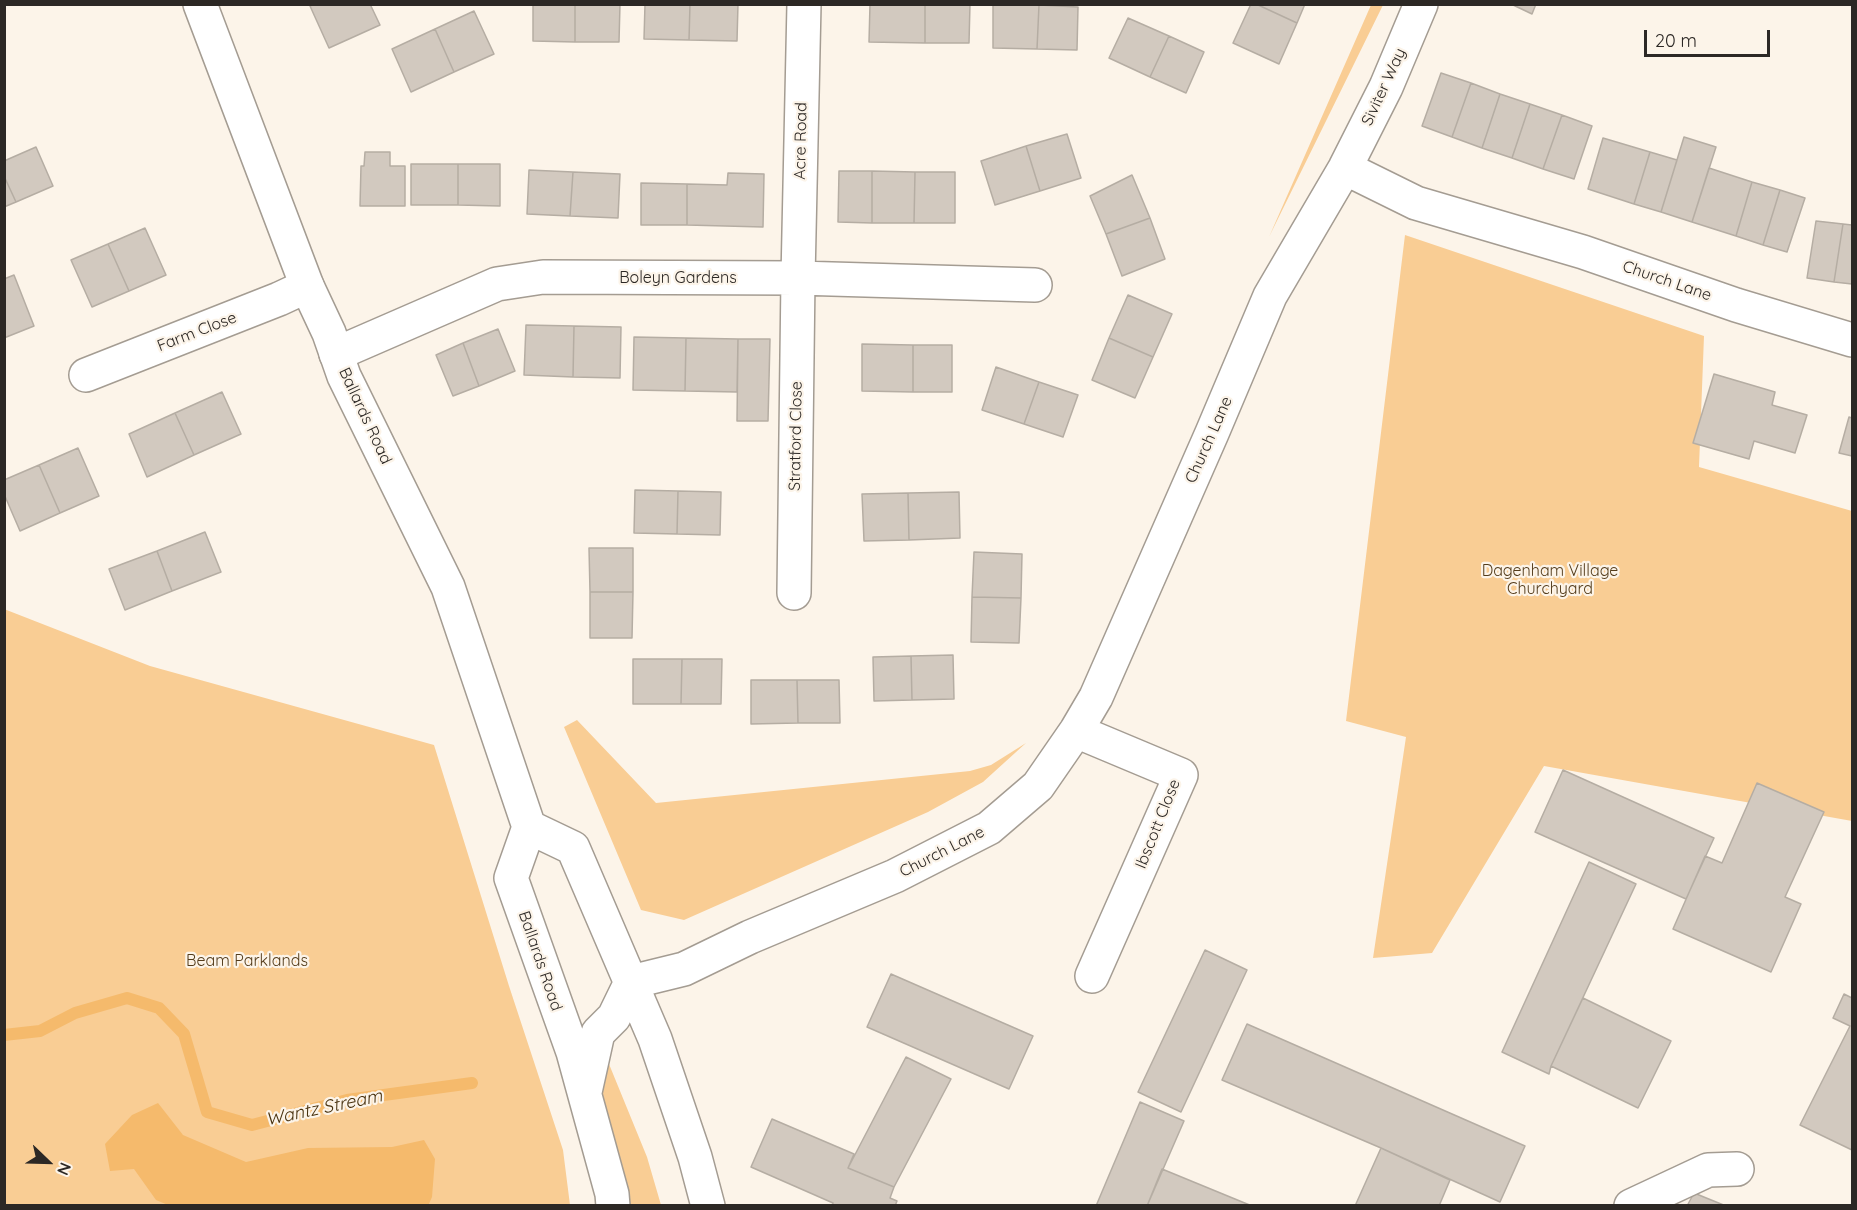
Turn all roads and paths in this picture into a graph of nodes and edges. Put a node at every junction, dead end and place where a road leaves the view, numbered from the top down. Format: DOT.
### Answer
graph roads {
  1 [pos="200,4"];
  2 [pos="804,4"];
  3 [pos="1421,4"];
  4 [pos="1345,168"];
  5 [pos="798,278"];
  6 [pos="1035,285"];
  7 [pos="307,286"];
  8 [pos="1852,340"];
  9 [pos="336,354"];
  10 [pos="86,375"];
  11 [pos="794,593"];
  12 [pos="1076,731"];
  13 [pos="529,827"];
  14 [pos="1092,976"];
  15 [pos="631,982"];
  16 [pos="584,1096"];
  17 [pos="1737,1169"];
  18 [pos="613,1206"];
  19 [pos="708,1206"];
  20 [pos="1631,1206"];
  1 -- 7 [label="street, Ballards Road"];
  2 -- 5 [label="street, Acre Road"];
  3 -- 4 [label="street, Siviter Way"];
  4 -- 8 [label="street, Church Lane"];
  4 -- 12 [label="street, Church Lane"];
  5 -- 6 [label="street, Boleyn Gardens"];
  5 -- 9 [label="street, Boleyn Gardens"];
  5 -- 11 [label="street, Stratford Close"];
  7 -- 9 [label="street, Ballards Road"];
  7 -- 10 [label="street, Farm Close"];
  9 -- 13 [label="street, Ballards Road"];
  12 -- 14 [label="street, Ibscott Close"];
  12 -- 15 [label="street, Church Lane"];
  13 -- 15 [label="street"];
  13 -- 16 [label="street, Ballards Road"];
  15 -- 16 [label="street, Ballards Road"];
  15 -- 19 [label="street"];
  16 -- 18 [label="street, Ballards Road"];
  17 -- 20 [label="street"];
}
